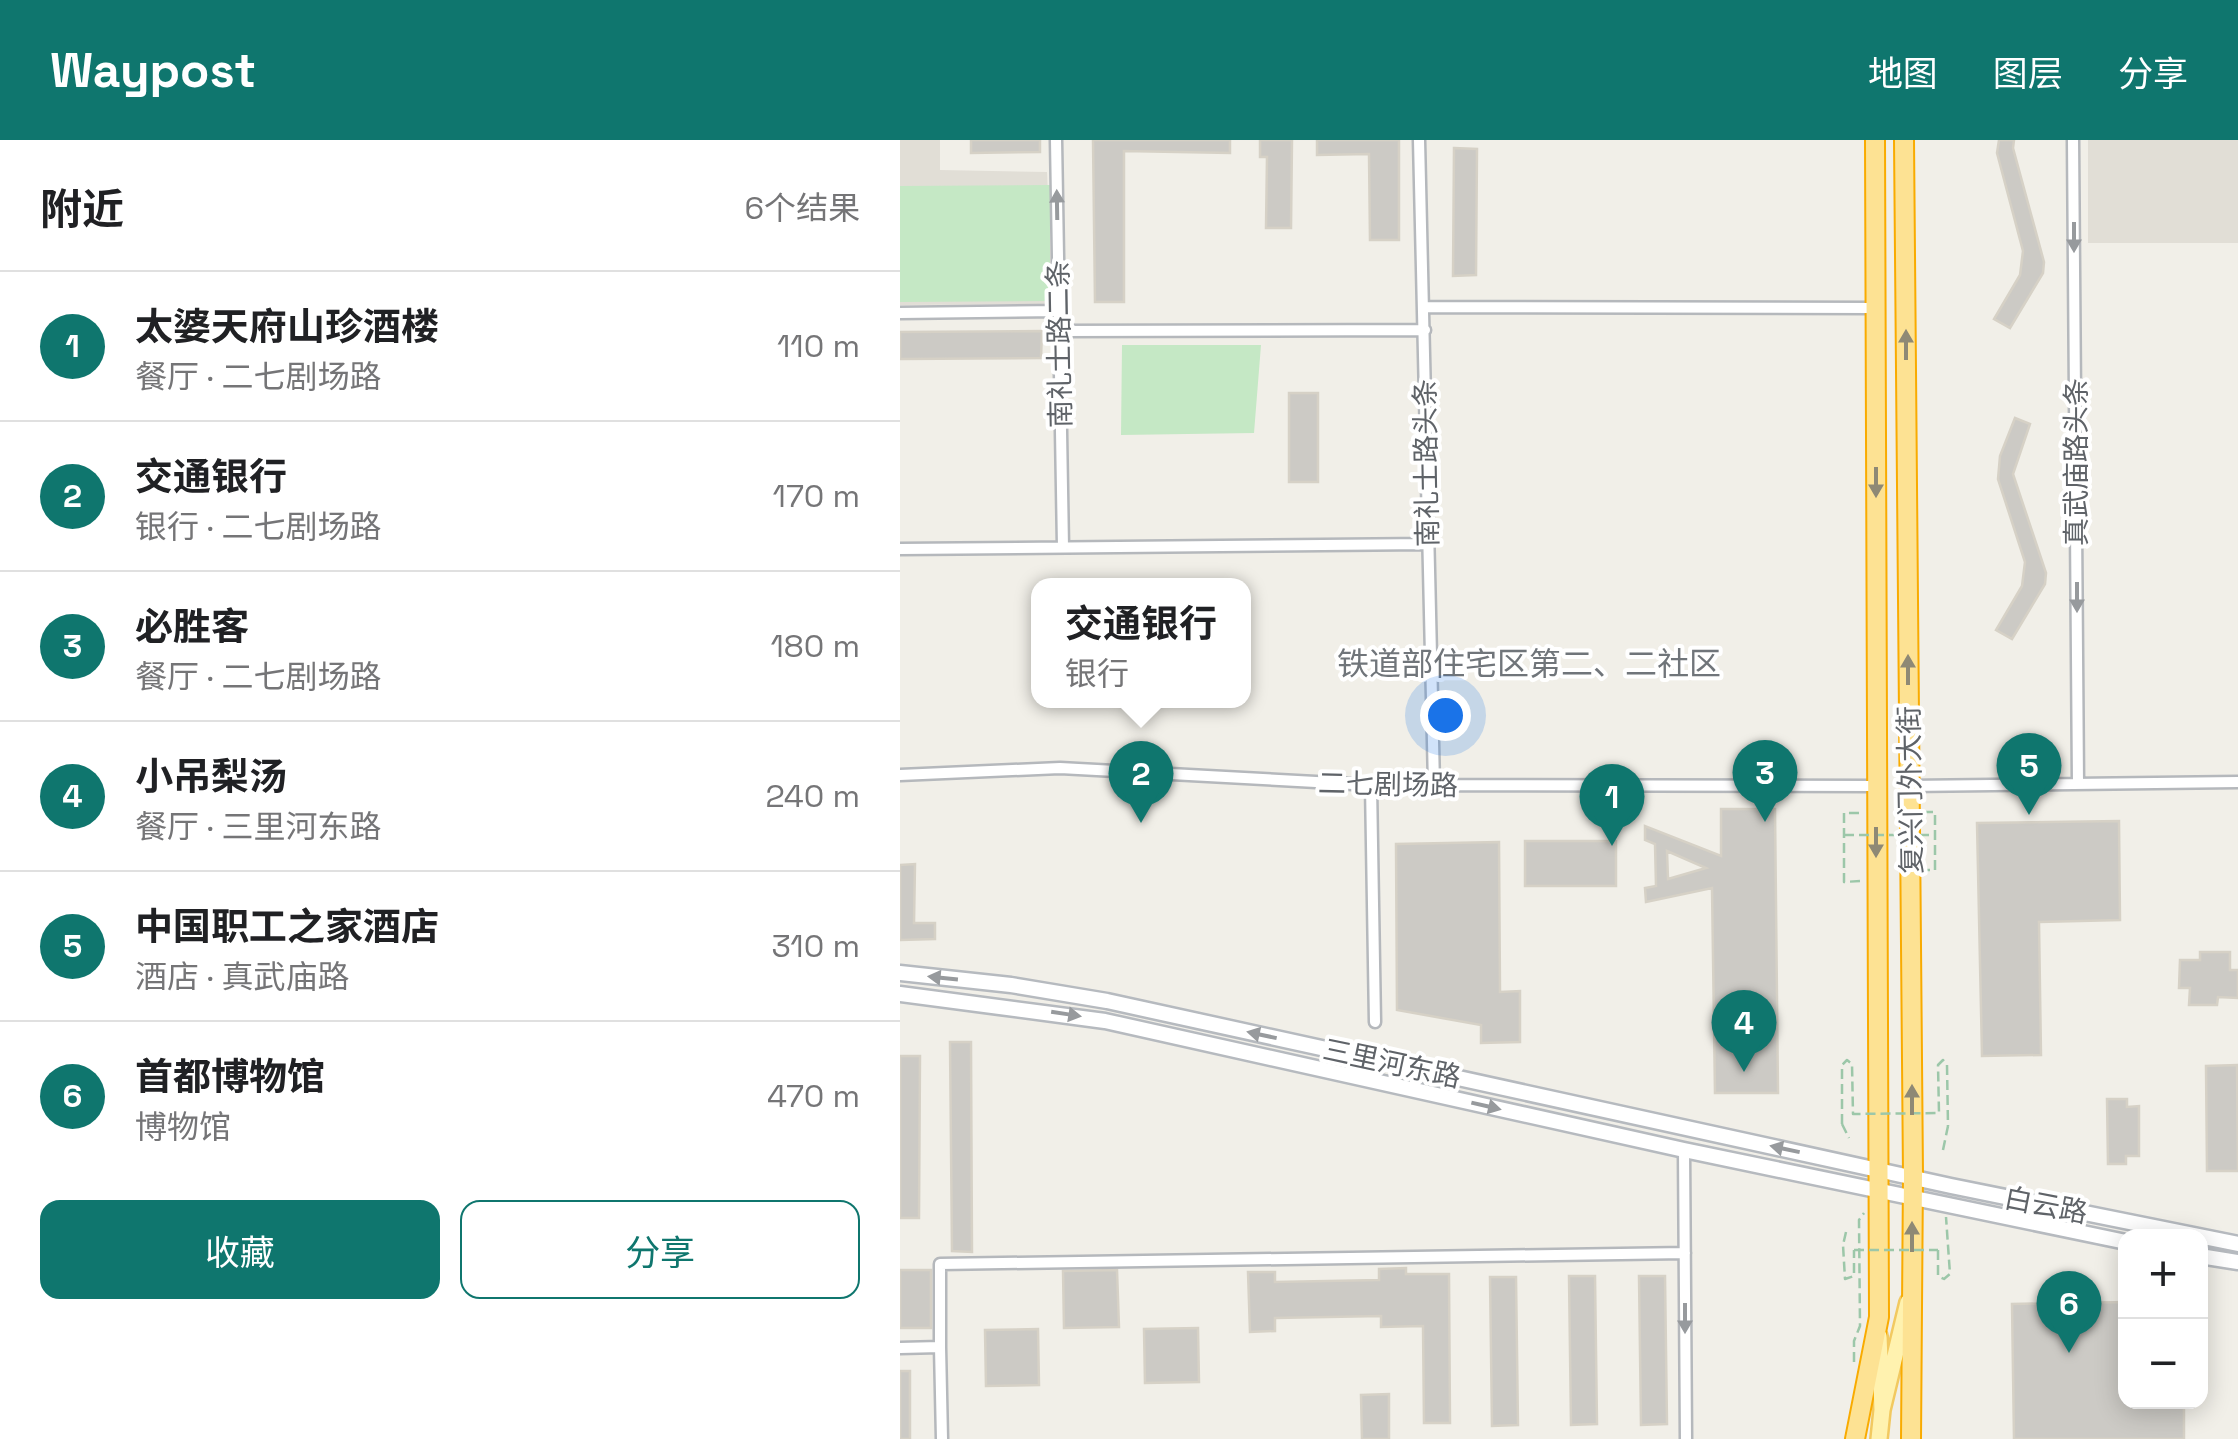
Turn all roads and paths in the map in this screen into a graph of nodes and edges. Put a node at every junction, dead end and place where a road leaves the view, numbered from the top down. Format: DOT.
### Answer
graph roads {
  1 [pos="1056,140"];
  2 [pos="1419,140"];
  3 [pos="1876,140"];
  4 [pos="1904,140"];
  5 [pos="2073,140"];
  6 [pos="1424,307"];
  7 [pos="1876,308"];
  8 [pos="1058,311"];
  9 [pos="900,313"];
  10 [pos="1425,330"];
  11 [pos="1059,331"];
  12 [pos="1427,544"];
  13 [pos="1063,548"];
  14 [pos="900,549"];
  15 [pos="900,775"];
  16 [pos="2238,782"];
  17 [pos="2078,784"];
  18 [pos="1371,785"];
  19 [pos="1434,786"];
  20 [pos="1876,786"];
  21 [pos="1909,786"];
  22 [pos="1876,812"];
  23 [pos="1935,812"];
  24 [pos="1844,835"];
  25 [pos="1935,835"];
  26 [pos="1935,870"];
  27 [pos="1877,881"];
  28 [pos="900,974"];
  29 [pos="900,994"];
  30 [pos="1374,1022"];
  31 [pos="1849,1138"];
  32 [pos="1684,1150"];
  33 [pos="1944,1150"];
  34 [pos="1880,1169"];
  35 [pos="1913,1176"];
  36 [pos="1880,1192"];
  37 [pos="1912,1198"];
  38 [pos="1946,1217"];
  39 [pos="1846,1232"];
  40 [pos="2118,1240"];
  41 [pos="2238,1244"];
  42 [pos="1685,1253"];
  43 [pos="2208,1257"];
  44 [pos="2238,1262"];
  45 [pos="1912,1285"];
  46 [pos="1879,1317"];
  47 [pos="940,1347"];
  48 [pos="900,1348"];
  49 [pos="1854,1360"];
  50 [pos="1882,1410"];
  51 [pos="942,1439"];
  52 [pos="1686,1439"];
  53 [pos="1855,1439"];
  54 [pos="1879,1439"];
  55 [pos="1911,1439"];
  8 -- 1 [label="street, 南礼士路二条, one-way"];
  2 -- 6 [label="street, 南礼士路头条"];
  3 -- 7 [label="highway, 复兴门外大街"];
  21 -- 4 [label="highway, 复兴门外大街, one-way"];
  5 -- 17 [label="street, 真武庙路头条, one-way"];
  6 -- 7 [label="street"];
  6 -- 10 [label="street, 南礼士路头条"];
  7 -- 20 [label="highway, 复兴门外大街, one-way"];
  8 -- 9 [label="street"];
  8 -- 11 [label="street, 南礼士路二条"];
  10 -- 11 [label="street"];
  10 -- 12 [label="street, 南礼士路头条"];
  11 -- 13 [label="street, 南礼士路二条"];
  12 -- 13 [label="street"];
  12 -- 19 [label="street, 南礼士路头条"];
  13 -- 14 [label="street"];
  15 -- 18 [label="street, 二七剧场路"];
  16 -- 17 [label="street"];
  17 -- 21 [label="street"];
  18 -- 19 [label="street, 二七剧场路"];
  18 -- 30 [label="street"];
  19 -- 20 [label="street, 二七剧场路"];
  20 -- 22 [label="highway, 复兴门外大街"];
  35 -- 21 [label="highway, 复兴门外大街, one-way"];
  22 -- 24 [label="path"];
  22 -- 27 [label="highway, 复兴门外大街, one-way"];
  23 -- 25 [label="path"];
  24 -- 25 [label="path, bridge"];
  24 -- 27 [label="path"];
  25 -- 26 [label="path"];
  27 -- 34 [label="highway, 复兴门外大街"];
  34 -- 28 [label="main road, 三里河东路, one-way"];
  29 -- 32 [label="main road, 三里河东路, one-way"];
  31 -- 33 [label="path, bridge"];
  32 -- 36 [label="main road, 三里河东路"];
  32 -- 42 [label="street"];
  34 -- 35 [label="main road, 三里河东路"];
  34 -- 36 [label="highway, 复兴门外大街"];
  35 -- 37 [label="highway, 复兴门外大街"];
  35 -- 41 [label="main road, 白云路"];
  36 -- 37 [label="main road, 白云路"];
  36 -- 46 [label="highway, 复兴门外大街"];
  36 -- 49 [label="path"];
  37 -- 40 [label="main road, 白云路"];
  45 -- 37 [label="highway, 复兴门外大街, one-way"];
  38 -- 39 [label="path, bridge"];
  42 -- 47 [label="street"];
  42 -- 52 [label="street, one-way"];
  43 -- 44 [label="main road"];
  45 -- 50 [label="main road"];
  45 -- 55 [label="highway, 复兴门外大街"];
  46 -- 50 [label="main road"];
  46 -- 53 [label="highway, 复兴门外大街"];
  47 -- 48 [label="street"];
  47 -- 51 [label="street"];
  50 -- 54 [label="main road"];
}
